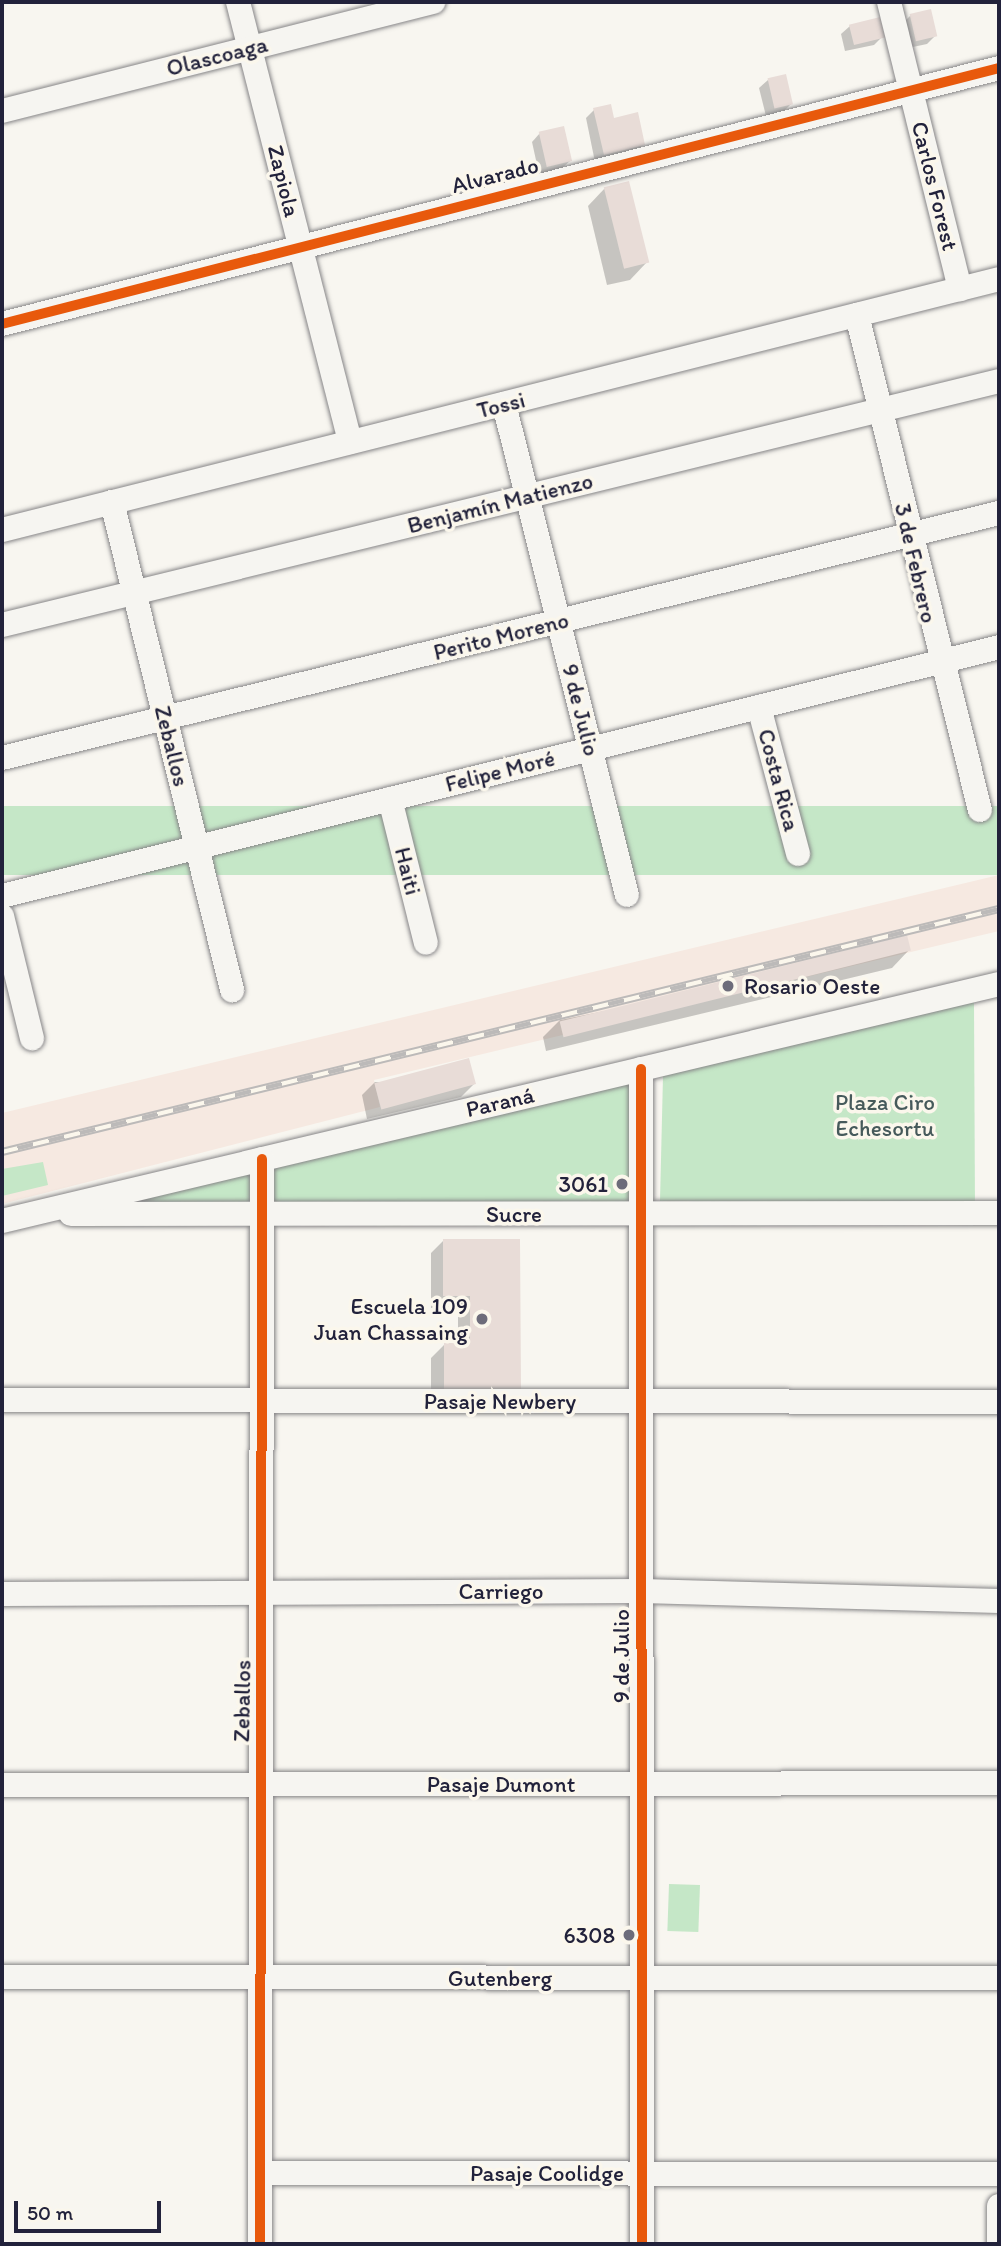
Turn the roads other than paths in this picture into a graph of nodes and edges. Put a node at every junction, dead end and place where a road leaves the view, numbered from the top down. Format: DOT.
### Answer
graph roads {
  1 [pos="238,2"];
  2 [pos="433,2"];
  3 [pos="889,2"];
  4 [pos="250,48"];
  5 [pos="999,68"];
  6 [pos="911,91"];
  7 [pos="2,111"];
  8 [pos="301,247"];
  9 [pos="999,279"];
  10 [pos="960,289"];
  11 [pos="857,315"];
  12 [pos="2,324"];
  13 [pos="999,381"];
  14 [pos="504,404"];
  15 [pos="881,410"];
  16 [pos="350,442"];
  17 [pos="528,496"];
  18 [pos="112,502"];
  19 [pos="999,513"];
  20 [pos="2,530"];
  21 [pos="909,535"];
  22 [pos="134,593"];
  23 [pos="559,621"];
  24 [pos="2,625"];
  25 [pos="999,647"];
  26 [pos="939,661"];
  27 [pos="759,706"];
  28 [pos="166,718"];
  29 [pos="591,749"];
  30 [pos="2,758"];
  31 [pos="390,799"];
  32 [pos="980,810"];
  33 [pos="197,847"];
  34 [pos="798,854"];
  35 [pos="627,895"];
  36 [pos="2,896"];
  37 [pos="2,916"];
  38 [pos="426,943"];
  39 [pos="999,984"];
  40 [pos="232,990"];
  41 [pos="32,1038"];
  42 [pos="641,1069"];
  43 [pos="262,1159"];
  44 [pos="999,1213"];
  45 [pos="29,1214"];
  46 [pos="262,1214"];
  47 [pos="640,1214"];
  48 [pos="2,1221"];
  49 [pos="2,1400"];
  50 [pos="262,1401"];
  51 [pos="640,1402"];
  52 [pos="999,1402"];
  53 [pos="642,1591"];
  54 [pos="264,1592"];
  55 [pos="2,1594"];
  56 [pos="999,1601"];
  57 [pos="999,1783"];
  58 [pos="262,1784"];
  59 [pos="641,1784"];
  60 [pos="2,1785"];
  61 [pos="2,1977"];
  62 [pos="262,1977"];
  63 [pos="641,1978"];
  64 [pos="999,1978"];
  65 [pos="262,2173"];
  66 [pos="642,2173"];
  67 [pos="999,2174"];
  68 [pos="999,2206"];
  69 [pos="260,2244"];
  70 [pos="642,2244"];
  71 [pos="999,2244"];
  1 -- 4 [label="street, Zapiola"];
  2 -- 4 [label="street, Olascoaga"];
  3 -- 6 [label="street, Carlos Forest"];
  4 -- 7 [label="street, Olascoaga"];
  4 -- 8 [label="street, Zapiola"];
  5 -- 6 [label="street, Alvarado"];
  6 -- 8 [label="street, Alvarado"];
  6 -- 10 [label="street, Carlos Forest"];
  8 -- 12 [label="street, Alvarado"];
  8 -- 16 [label="street, Zapiola"];
  9 -- 10 [label="street, Tossi"];
  10 -- 11 [label="street, Tossi"];
  11 -- 14 [label="street, Tossi"];
  11 -- 15 [label="street, 3 de Febrero"];
  13 -- 15 [label="street, Benjamín Matienzo"];
  14 -- 16 [label="street, Tossi"];
  14 -- 17 [label="street, 9 de Julio"];
  15 -- 17 [label="street, Benjamín Matienzo"];
  15 -- 21 [label="street, 3 de Febrero"];
  16 -- 18 [label="street, Tossi"];
  17 -- 22 [label="street, Benjamín Matienzo"];
  17 -- 23 [label="street, 9 de Julio"];
  18 -- 20 [label="street, Tossi"];
  18 -- 22 [label="street, Zeballos"];
  19 -- 21 [label="street, Perito Moreno"];
  21 -- 23 [label="street, Perito Moreno"];
  21 -- 26 [label="street, 3 de Febrero"];
  22 -- 24 [label="street, Benjamín Matienzo"];
  22 -- 28 [label="street, Zeballos"];
  23 -- 28 [label="street, Perito Moreno"];
  23 -- 29 [label="street, 9 de Julio"];
  25 -- 26 [label="street, Felipe Moré"];
  26 -- 27 [label="street, Felipe Moré"];
  26 -- 32 [label="street, 3 de Febrero"];
  27 -- 29 [label="street, Felipe Moré"];
  27 -- 34 [label="street, Costa Rica"];
  28 -- 30 [label="street, Perito Moreno"];
  28 -- 33 [label="street, Zeballos"];
  29 -- 31 [label="street, Felipe Moré"];
  29 -- 35 [label="street, 9 de Julio"];
  31 -- 33 [label="street, Felipe Moré"];
  31 -- 38 [label="street, Haiti"];
  33 -- 36 [label="street, Felipe Moré"];
  33 -- 40 [label="street, Zeballos"];
  37 -- 41 [label="street"];
  39 -- 42 [label="street, Paraná"];
  42 -- 43 [label="street, Paraná"];
  42 -- 47 [label="street, 9 de Julio"];
  43 -- 45 [label="street, Paraná"];
  43 -- 46 [label="street, Zeballos"];
  44 -- 47 [label="street, Sucre"];
  45 -- 46 [label="street, Sucre"];
  45 -- 48 [label="street, Paraná"];
  46 -- 47 [label="street, Sucre"];
  46 -- 50 [label="street, Zeballos"];
  47 -- 51 [label="street, 9 de Julio"];
  49 -- 50 [label="street, Pasaje Newbery"];
  50 -- 51 [label="street, Pasaje Newbery"];
  50 -- 54 [label="street, Zeballos"];
  51 -- 52 [label="street, Pasaje Newbery"];
  51 -- 53 [label="street, 9 de Julio"];
  53 -- 54 [label="street, Carriego"];
  53 -- 56 [label="street, Carriego"];
  53 -- 59 [label="street, 9 de Julio"];
  54 -- 55 [label="street, Carriego"];
  54 -- 58 [label="street, Zeballos"];
  57 -- 59 [label="street, Pasaje Dumont"];
  58 -- 59 [label="street, Pasaje Dumont"];
  58 -- 60 [label="street, Pasaje Dumont"];
  58 -- 62 [label="street, Zeballos"];
  59 -- 63 [label="street, 9 de Julio"];
  61 -- 62 [label="street, Gutenberg"];
  62 -- 63 [label="street, Gutenberg"];
  62 -- 65 [label="street, Zeballos"];
  63 -- 64 [label="street, Gutenberg"];
  63 -- 66 [label="street, 9 de Julio"];
  65 -- 66 [label="street, Pasaje Coolidge"];
  65 -- 69 [label="street, Zeballos"];
  66 -- 67 [label="street, Pasaje Coolidge"];
  66 -- 70 [label="street, 9 de Julio"];
  68 -- 71 [label="street"];
}
